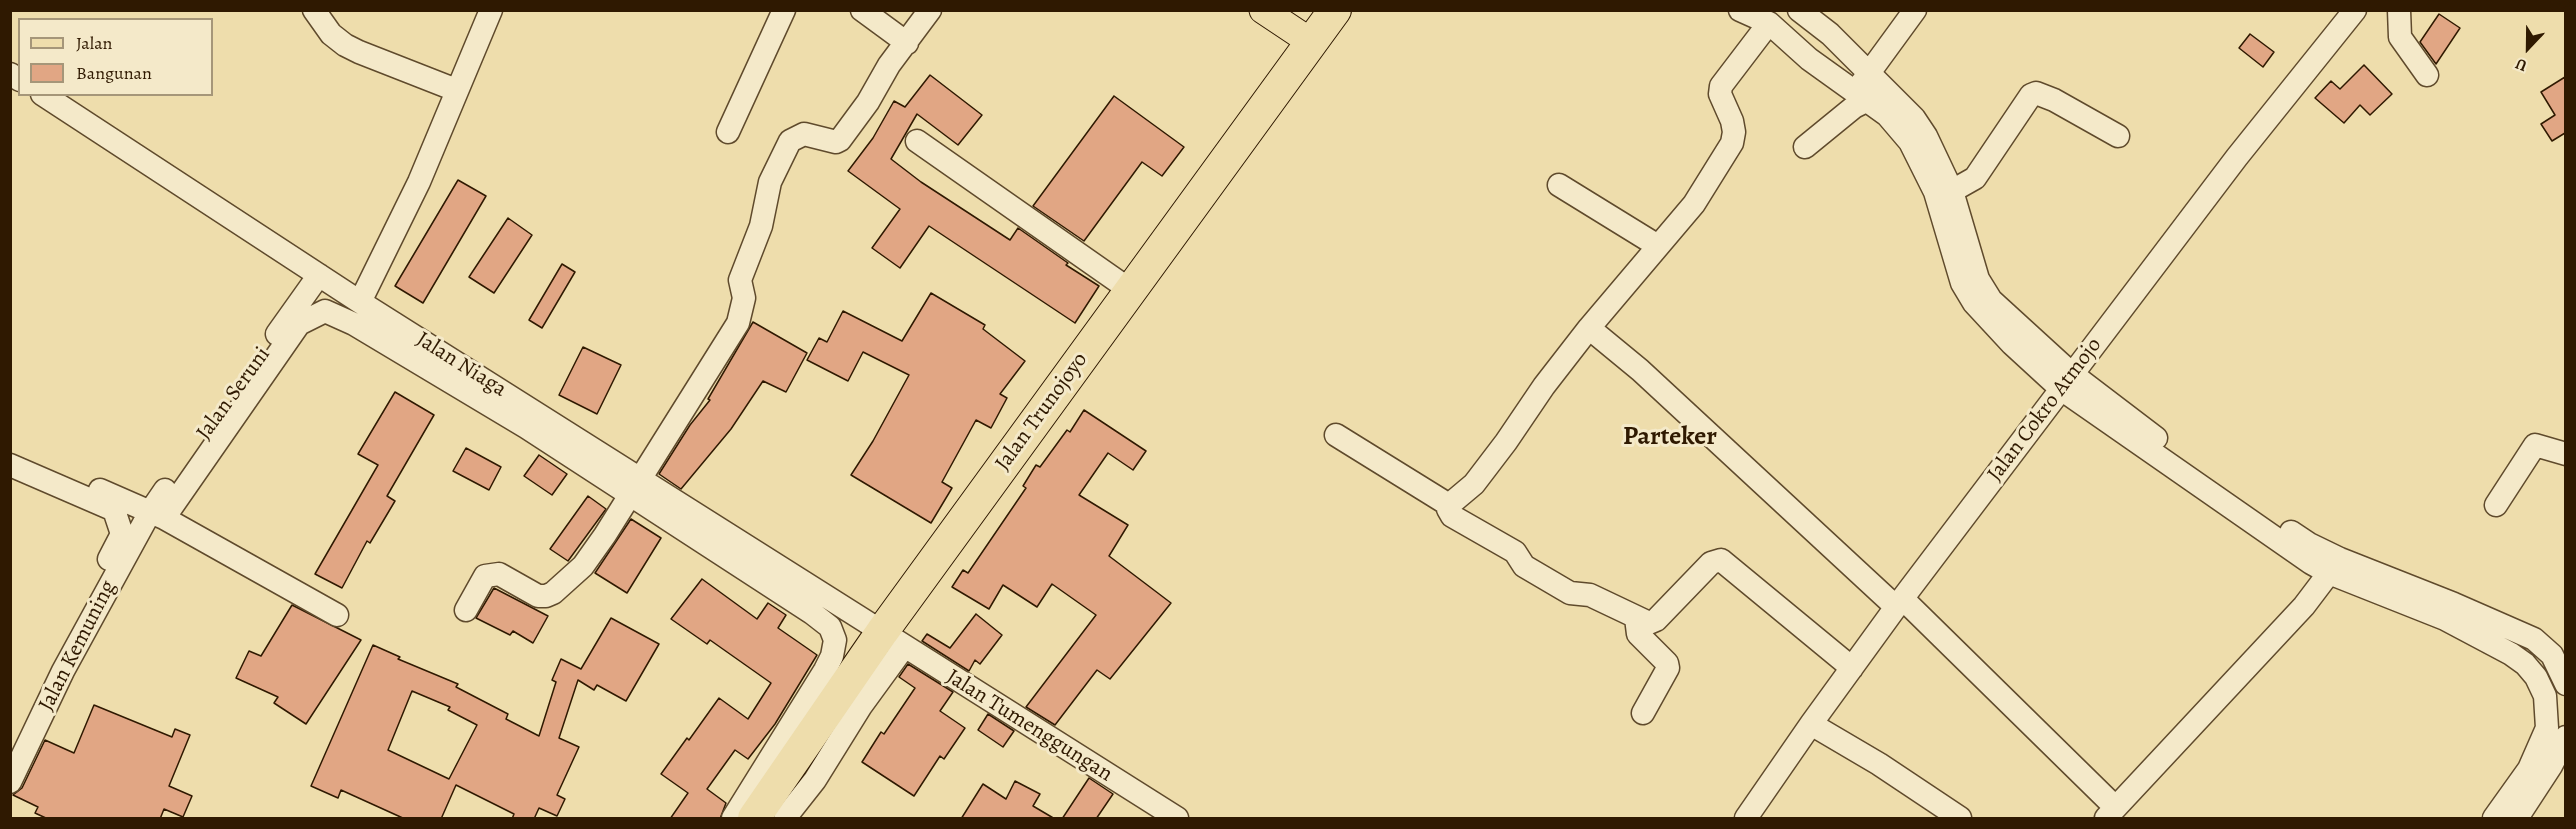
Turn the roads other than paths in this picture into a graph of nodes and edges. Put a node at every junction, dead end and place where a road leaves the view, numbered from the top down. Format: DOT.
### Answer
graph roads {
  1 [pos="314,10"];
  2 [pos="491,10"];
  3 [pos="784,10"];
  4 [pos="862,10"];
  5 [pos="930,10"];
  6 [pos="1263,10"];
  7 [pos="1335,10"];
  8 [pos="1740,10"];
  9 [pos="1799,10"];
  10 [pos="1916,10"];
  11 [pos="2355,10"];
  12 [pos="2399,10"];
  13 [pos="1769,23"];
  14 [pos="1311,42"];
  15 [pos="907,43"];
  16 [pos="2427,75"];
  17 [pos="1863,86"];
  18 [pos="456,90"];
  19 [pos="45,96"];
  20 [pos="728,132"];
  21 [pos="2118,136"];
  22 [pos="917,141"];
  23 [pos="1805,147"];
  24 [pos="1935,173"];
  25 [pos="1559,185"];
  26 [pos="1952,191"];
  27 [pos="1658,246"];
  28 [pos="319,275"];
  29 [pos="1130,290"];
  30 [pos="360,302"];
  31 [pos="1589,328"];
  32 [pos="2066,382"];
  33 [pos="1336,435"];
  34 [pos="10,451"];
  35 [pos="2565,454"];
  36 [pos="10,465"];
  37 [pos="635,486"];
  38 [pos="1449,505"];
  39 [pos="2496,505"];
  40 [pos="157,515"];
  41 [pos="2278,531"];
  42 [pos="2329,573"];
  43 [pos="1900,603"];
  44 [pos="466,610"];
  45 [pos="2449,612"];
  46 [pos="337,615"];
  47 [pos="1636,618"];
  48 [pos="893,639"];
  49 [pos="1852,668"];
  50 [pos="2556,670"];
  51 [pos="1643,713"];
  52 [pos="1811,724"];
  53 [pos="2559,733"];
  54 [pos="10,753"];
  55 [pos="10,782"];
  56 [pos="2110,813"];
  57 [pos="1168,816"];
  58 [pos="733,819"];
  59 [pos="754,819"];
  60 [pos="785,819"];
  61 [pos="1746,819"];
  62 [pos="1960,819"];
  63 [pos="2494,819"];
  64 [pos="2517,819"];
  1 -- 18 [label="street"];
  2 -- 18 [label="street"];
  3 -- 20 [label="street"];
  4 -- 15 [label="street"];
  5 -- 15 [label="street"];
  6 -- 14 [label="main road"];
  7 -- 14 [label="highway, Jalan Trunojoyo"];
  8 -- 13 [label="street"];
  9 -- 17 [label="street"];
  10 -- 17 [label="street"];
  11 -- 32 [label="street, Jalan Cokro Atmojo"];
  12 -- 16 [label="street"];
  13 -- 17 [label="street"];
  13 -- 27 [label="street"];
  14 -- 29 [label="highway, Jalan Trunojoyo"];
  15 -- 37 [label="street"];
  17 -- 23 [label="street"];
  17 -- 24 [label="street"];
  18 -- 30 [label="street"];
  19 -- 28 [label="street, Jalan Niaga"];
  21 -- 26 [label="street"];
  22 -- 29 [label="street"];
  24 -- 26 [label="street"];
  24 -- 32 [label="street"];
  25 -- 27 [label="street"];
  26 -- 32 [label="street"];
  27 -- 31 [label="street"];
  28 -- 30 [label="street, Jalan Niaga"];
  28 -- 40 [label="street, Jalan Seruni"];
  29 -- 48 [label="highway, Jalan Trunojoyo"];
  30 -- 37 [label="street, Jalan Niaga"];
  31 -- 38 [label="street"];
  31 -- 43 [label="street"];
  32 -- 41 [label="street"];
  32 -- 43 [label="street, Jalan Cokro Atmojo"];
  33 -- 38 [label="street"];
  34 -- 40 [label="street"];
  35 -- 39 [label="street"];
  36 -- 54 [label="street"];
  37 -- 40 [label="street"];
  37 -- 44 [label="street"];
  37 -- 48 [label="street, Jalan Niaga"];
  37 -- 58 [label="street"];
  38 -- 47 [label="street"];
  40 -- 46 [label="street"];
  40 -- 55 [label="street, Jalan Kemuning"];
  41 -- 42 [label="street"];
  41 -- 45 [label="street"];
  42 -- 45 [label="street"];
  42 -- 56 [label="street"];
  43 -- 49 [label="street, Jalan Cokro Atmojo"];
  43 -- 56 [label="street"];
  45 -- 50 [label="street"];
  47 -- 49 [label="street"];
  47 -- 51 [label="street"];
  48 -- 57 [label="street, Jalan Tumenggungan"];
  48 -- 59 [label="highway, Jalan Trunojoyo"];
  48 -- 60 [label="street"];
  49 -- 52 [label="street, Jalan Cokro Atmojo"];
  50 -- 53 [label="street"];
  52 -- 61 [label="street, Jalan Cokro Atmojo"];
  52 -- 62 [label="street"];
  53 -- 63 [label="street"];
  53 -- 64 [label="street"];
}
